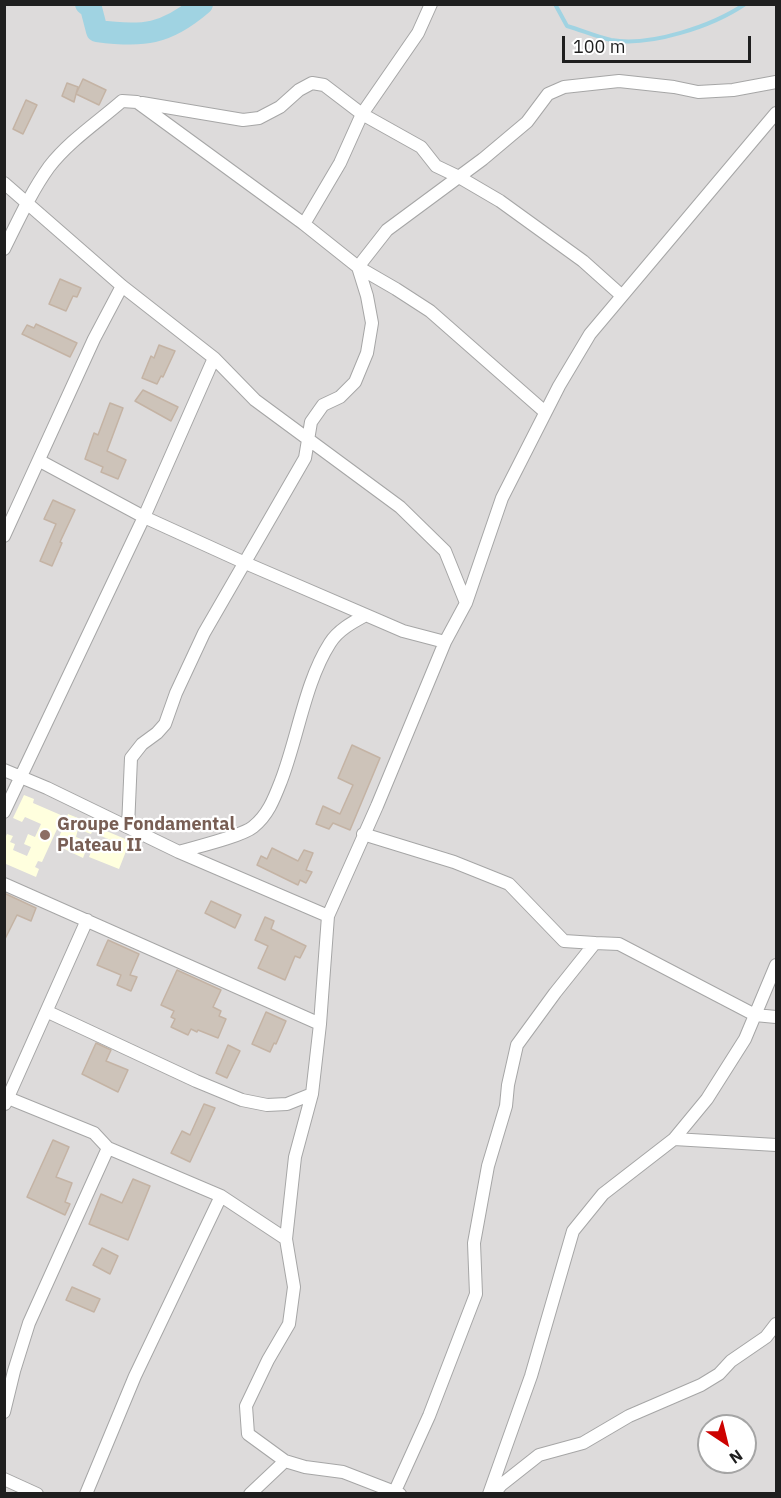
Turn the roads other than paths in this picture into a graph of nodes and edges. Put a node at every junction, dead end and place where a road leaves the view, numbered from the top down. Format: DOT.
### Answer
graph roads {
  1 [pos="431,4"];
  2 [pos="777,82"];
  3 [pos="137,102"];
  4 [pos="777,113"];
  5 [pos="362,114"];
  6 [pos="459,177"];
  7 [pos="4,183"];
  8 [pos="28,202"];
  9 [pos="304,224"];
  10 [pos="4,249"];
  11 [pos="358,267"];
  12 [pos="122,286"];
  13 [pos="621,295"];
  14 [pos="214,358"];
  15 [pos="545,412"];
  16 [pos="308,438"];
  17 [pos="40,461"];
  18 [pos="144,517"];
  19 [pos="4,536"];
  20 [pos="243,562"];
  21 [pos="466,603"];
  22 [pos="366,615"];
  23 [pos="445,642"];
  24 [pos="4,770"];
  25 [pos="20,776"];
  26 [pos="4,812"];
  27 [pos="128,827"];
  28 [pos="363,834"];
  29 [pos="179,852"];
  30 [pos="4,884"];
  31 [pos="328,916"];
  32 [pos="87,920"];
  33 [pos="595,943"];
  34 [pos="777,965"];
  35 [pos="48,1012"];
  36 [pos="755,1015"];
  37 [pos="777,1017"];
  38 [pos="320,1024"];
  39 [pos="312,1094"];
  40 [pos="6,1101"];
  41 [pos="674,1139"];
  42 [pos="774,1144"];
  43 [pos="108,1149"];
  44 [pos="221,1196"];
  45 [pos="286,1239"];
  46 [pos="777,1324"];
  47 [pos="4,1412"];
  48 [pos="285,1461"];
  49 [pos="4,1479"];
  50 [pos="398,1492"];
  51 [pos="37,1494"];
  52 [pos="86,1494"];
  53 [pos="250,1494"];
  54 [pos="489,1494"];
  55 [pos="494,1494"];
  1 -- 5 [label="street"];
  2 -- 6 [label="street"];
  3 -- 5 [label="street"];
  3 -- 8 [label="street"];
  3 -- 9 [label="street"];
  4 -- 13 [label="street"];
  5 -- 6 [label="street"];
  5 -- 9 [label="street"];
  6 -- 11 [label="street"];
  6 -- 13 [label="street"];
  7 -- 8 [label="street"];
  8 -- 10 [label="street"];
  8 -- 12 [label="street"];
  9 -- 11 [label="street"];
  11 -- 15 [label="street"];
  11 -- 16 [label="street"];
  12 -- 14 [label="street"];
  12 -- 17 [label="street"];
  13 -- 15 [label="street"];
  14 -- 16 [label="street"];
  14 -- 18 [label="street"];
  15 -- 21 [label="street"];
  16 -- 20 [label="street"];
  16 -- 21 [label="street"];
  17 -- 18 [label="street"];
  17 -- 19 [label="street"];
  18 -- 20 [label="street"];
  18 -- 25 [label="street"];
  20 -- 22 [label="street"];
  20 -- 27 [label="street"];
  21 -- 23 [label="street"];
  22 -- 23 [label="street"];
  22 -- 29 [label="street"];
  23 -- 28 [label="street"];
  24 -- 25 [label="street"];
  25 -- 26 [label="street"];
  25 -- 27 [label="street"];
  27 -- 29 [label="street"];
  28 -- 31 [label="street"];
  28 -- 33 [label="street"];
  29 -- 31 [label="street"];
  30 -- 32 [label="street"];
  31 -- 38 [label="street"];
  32 -- 35 [label="street"];
  32 -- 38 [label="street"];
  33 -- 36 [label="street"];
  33 -- 50 [label="street"];
  34 -- 36 [label="street"];
  35 -- 39 [label="street"];
  35 -- 40 [label="street"];
  36 -- 37 [label="street"];
  36 -- 41 [label="street"];
  38 -- 39 [label="street"];
  39 -- 45 [label="street"];
  40 -- 43 [label="street"];
  41 -- 42 [label="street"];
  41 -- 54 [label="street"];
  43 -- 44 [label="street"];
  43 -- 47 [label="street"];
  44 -- 45 [label="street"];
  44 -- 52 [label="street"];
  45 -- 48 [label="street"];
  46 -- 55 [label="street"];
  48 -- 50 [label="street"];
  48 -- 53 [label="street"];
  49 -- 51 [label="street"];
}
